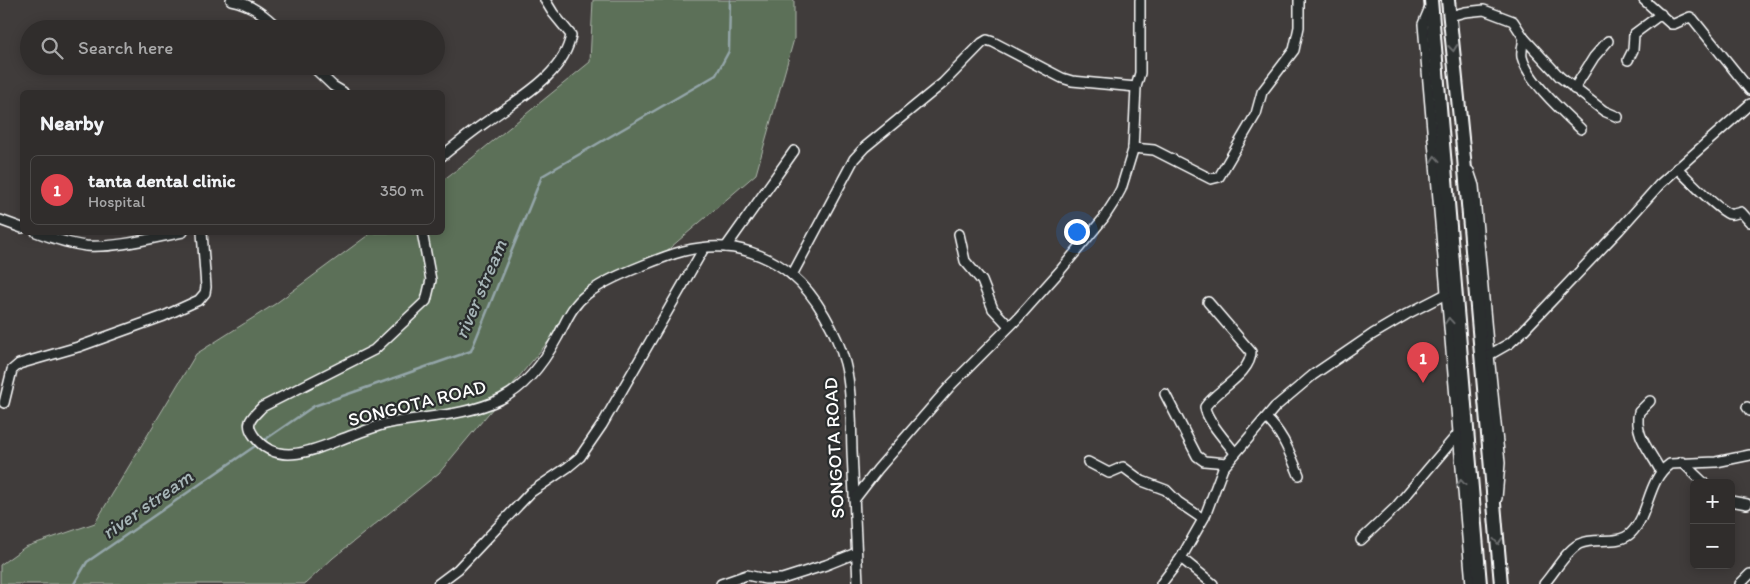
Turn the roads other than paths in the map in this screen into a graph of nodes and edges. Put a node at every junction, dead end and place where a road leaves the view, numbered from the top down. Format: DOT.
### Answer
graph roads {
  1 [pos="231,0"];
  2 [pos="545,0"];
  3 [pos="1140,0"];
  4 [pos="1299,0"];
  5 [pos="1448,0"];
  6 [pos="1644,0"];
  7 [pos="1431,1"];
  8 [pos="1660,14"];
  9 [pos="1450,16"];
  10 [pos="270,20"];
  11 [pos="1524,38"];
  12 [pos="1608,41"];
  13 [pos="1628,60"];
  14 [pos="321,75"];
  15 [pos="1136,87"];
  16 [pos="1574,89"];
  17 [pos="339,90"];
  18 [pos="1750,90"];
  19 [pos="1439,103"];
  20 [pos="1458,103"];
  21 [pos="1750,104"];
  22 [pos="1618,117"];
  23 [pos="1580,129"];
  24 [pos="1133,148"];
  25 [pos="794,151"];
  26 [pos="445,153"];
  27 [pos="1444,158"];
  28 [pos="1464,158"];
  29 [pos="1677,168"];
  30 [pos="0,220"];
  31 [pos="1750,222"];
  32 [pos="20,227"];
  33 [pos="959,234"];
  34 [pos="45,235"];
  35 [pos="166,235"];
  36 [pos="202,235"];
  37 [pos="423,235"];
  38 [pos="726,247"];
  39 [pos="704,248"];
  40 [pos="792,274"];
  41 [pos="1446,294"];
  42 [pos="1208,302"];
  43 [pos="1009,326"];
  44 [pos="1488,355"];
  45 [pos="1165,394"];
  46 [pos="1650,400"];
  47 [pos="4,403"];
  48 [pos="1266,418"];
  49 [pos="1457,435"];
  50 [pos="1235,453"];
  51 [pos="1750,456"];
  52 [pos="1088,462"];
  53 [pos="1682,462"];
  54 [pos="1227,463"];
  55 [pos="1661,472"];
  56 [pos="1299,475"];
  57 [pos="1700,479"];
  58 [pos="854,500"];
  59 [pos="1735,503"];
  60 [pos="1746,504"];
  61 [pos="1495,511"];
  62 [pos="1204,519"];
  63 [pos="1361,540"];
  64 [pos="856,553"];
  65 [pos="1181,558"];
  66 [pos="1750,574"];
  67 [pos="1503,583"];
  68 [pos="438,584"];
  69 [pos="721,584"];
  70 [pos="858,584"];
  71 [pos="1161,584"];
  72 [pos="1213,584"];
  73 [pos="1470,584"];
  74 [pos="1480,584"];
  75 [pos="1544,584"];
  76 [pos="1740,584"];
  1 -- 10 [label="street"];
  2 -- 26 [label="street"];
  3 -- 15 [label="street"];
  4 -- 24 [label="street"];
  5 -- 9 [label="highway"];
  6 -- 8 [label="street"];
  7 -- 19 [label="highway"];
  41 -- 7 [label="street, one-way"];
  8 -- 13 [label="street"];
  8 -- 18 [label="street"];
  9 -- 11 [label="street"];
  9 -- 20 [label="highway, one-way"];
  11 -- 16 [label="street"];
  11 -- 23 [label="street"];
  12 -- 16 [label="street"];
  14 -- 17 [label="street"];
  15 -- 24 [label="street"];
  15 -- 40 [label="street"];
  16 -- 22 [label="street"];
  19 -- 20 [label="highway"];
  19 -- 27 [label="highway"];
  20 -- 28 [label="highway"];
  21 -- 29 [label="street"];
  24 -- 43 [label="street"];
  25 -- 38 [label="street"];
  27 -- 28 [label="highway"];
  27 -- 74 [label="highway"];
  28 -- 44 [label="street"];
  28 -- 61 [label="highway"];
  29 -- 31 [label="street"];
  29 -- 44 [label="street"];
  30 -- 32 [label="street"];
  33 -- 43 [label="street"];
  34 -- 35 [label="street"];
  36 -- 47 [label="street"];
  37 -- 39 [label="street, SONGOTA ROAD"];
  38 -- 39 [label="street, SONGOTA ROAD"];
  38 -- 40 [label="street, SONGOTA ROAD"];
  39 -- 68 [label="street"];
  40 -- 58 [label="street, SONGOTA ROAD"];
  41 -- 48 [label="street"];
  49 -- 41 [label="street, one-way"];
  42 -- 50 [label="street"];
  43 -- 58 [label="street"];
  44 -- 61 [label="street"];
  45 -- 54 [label="street"];
  46 -- 55 [label="street"];
  48 -- 50 [label="street"];
  48 -- 56 [label="street"];
  49 -- 63 [label="street"];
  73 -- 49 [label="street, one-way"];
  50 -- 54 [label="street"];
  51 -- 53 [label="street"];
  52 -- 62 [label="street"];
  53 -- 55 [label="street"];
  53 -- 57 [label="street"];
  54 -- 62 [label="street"];
  55 -- 75 [label="street"];
  58 -- 64 [label="street, SONGOTA ROAD"];
  59 -- 60 [label="street"];
  61 -- 67 [label="highway, one-way"];
  62 -- 65 [label="street"];
  64 -- 69 [label="street"];
  64 -- 70 [label="street, SONGOTA ROAD"];
  65 -- 71 [label="street"];
  65 -- 72 [label="street"];
  66 -- 76 [label="street"];
}
